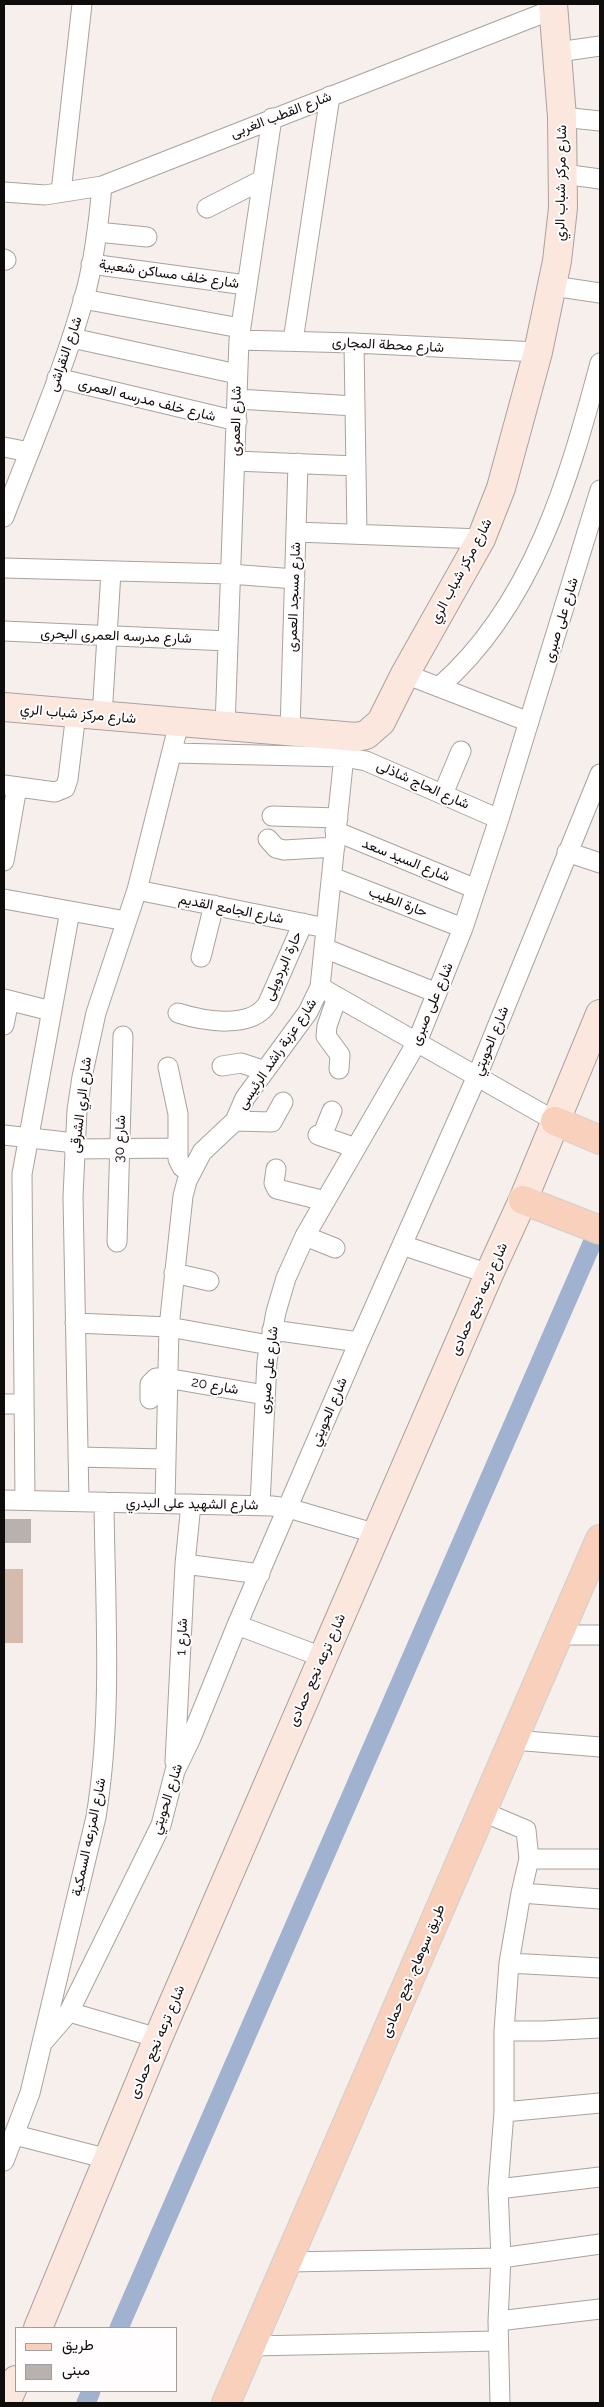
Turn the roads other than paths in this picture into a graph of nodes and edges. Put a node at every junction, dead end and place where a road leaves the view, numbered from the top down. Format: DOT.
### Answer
graph roads {
  1 [pos="82,4"];
  2 [pos="553,6"];
  3 [pos="600,46"];
  4 [pos="558,52"];
  5 [pos="330,96"];
  6 [pos="562,117"];
  7 [pos="272,118"];
  8 [pos="600,121"];
  9 [pos="563,174"];
  10 [pos="600,179"];
  11 [pos="262,180"];
  12 [pos="102,186"];
  13 [pos="4,192"];
  14 [pos="61,192"];
  15 [pos="207,208"];
  16 [pos="97,232"];
  17 [pos="147,237"];
  18 [pos="92,264"];
  19 [pos="246,285"];
  20 [pos="553,286"];
  21 [pos="600,293"];
  22 [pos="83,299"];
  23 [pos="239,334"];
  24 [pos="72,338"];
  25 [pos="293,341"];
  26 [pos="354,343"];
  27 [pos="538,352"];
  28 [pos="600,363"];
  29 [pos="237,374"];
  30 [pos="57,378"];
  31 [pos="237,399"];
  32 [pos="355,406"];
  33 [pos="237,422"];
  34 [pos="4,447"];
  35 [pos="29,452"];
  36 [pos="236,461"];
  37 [pos="298,463"];
  38 [pos="356,466"];
  39 [pos="11,480"];
  40 [pos="600,490"];
  41 [pos="4,517"];
  42 [pos="296,532"];
  43 [pos="357,534"];
  44 [pos="481,539"];
  45 [pos="593,541"];
  46 [pos="4,568"];
  47 [pos="111,572"];
  48 [pos="230,574"];
  49 [pos="295,579"];
  50 [pos="4,631"];
  51 [pos="107,635"];
  52 [pos="228,641"];
  53 [pos="405,674"];
  54 [pos="439,688"];
  55 [pos="4,707"];
  56 [pos="89,714"];
  57 [pos="528,722"];
  58 [pos="180,723"];
  59 [pos="225,727"];
  60 [pos="290,731"];
  61 [pos="345,747"];
  62 [pos="462,752"];
  63 [pos="173,753"];
  64 [pos="600,774"];
  65 [pos="10,786"];
  66 [pos="443,794"];
  67 [pos="272,816"];
  68 [pos="499,819"];
  69 [pos="336,832"];
  70 [pos="268,839"];
  71 [pos="568,852"];
  72 [pos="4,861"];
  73 [pos="600,863"];
  74 [pos="332,877"];
  75 [pos="476,888"];
  76 [pos="137,890"];
  77 [pos="4,899"];
  78 [pos="214,905"];
  79 [pos="70,911"];
  80 [pos="126,921"];
  81 [pos="303,923"];
  82 [pos="326,928"];
  83 [pos="464,928"];
  84 [pos="324,948"];
  85 [pos="201,957"];
  86 [pos="320,987"];
  87 [pos="437,993"];
  88 [pos="337,997"];
  89 [pos="6,999"];
  90 [pos="51,1011"];
  91 [pos="178,1013"];
  92 [pos="600,1014"];
  93 [pos="4,1025"];
  94 [pos="123,1036"];
  95 [pos="417,1042"];
  96 [pos="222,1066"];
  97 [pos="168,1067"];
  98 [pos="339,1068"];
  99 [pos="265,1071"];
  100 [pos="477,1076"];
  101 [pos="283,1102"];
  102 [pos="332,1111"];
  103 [pos="235,1120"];
  104 [pos="555,1121"];
  105 [pos="4,1135"];
  106 [pos="28,1137"];
  107 [pos="598,1139"];
  108 [pos="75,1146"];
  109 [pos="177,1148"];
  110 [pos="356,1148"];
  111 [pos="120,1149"];
  112 [pos="276,1169"];
  113 [pos="190,1173"];
  114 [pos="13,1174"];
  115 [pos="523,1200"];
  116 [pos="325,1201"];
  117 [pos="600,1230"];
  118 [pos="305,1236"];
  119 [pos="117,1242"];
  120 [pos="402,1245"];
  121 [pos="335,1248"];
  122 [pos="174,1272"];
  123 [pos="489,1274"];
  124 [pos="209,1281"];
  125 [pos="76,1323"];
  126 [pos="169,1327"];
  127 [pos="271,1337"];
  128 [pos="359,1342"];
  129 [pos="166,1378"];
  130 [pos="265,1395"];
  131 [pos="150,1399"];
  132 [pos="4,1404"];
  133 [pos="24,1404"];
  134 [pos="78,1457"];
  135 [pos="165,1459"];
  136 [pos="4,1500"];
  137 [pos="25,1500"];
  138 [pos="79,1500"];
  139 [pos="104,1502"];
  140 [pos="165,1503"];
  141 [pos="191,1504"];
  142 [pos="260,1505"];
  143 [pos="288,1508"];
  144 [pos="377,1534"];
  145 [pos="600,1539"];
  146 [pos="185,1564"];
  147 [pos="260,1574"];
  148 [pos="237,1625"];
  149 [pos="558,1635"];
  150 [pos="600,1635"];
  151 [pos="322,1657"];
  152 [pos="513,1740"];
  153 [pos="600,1748"];
  154 [pos="175,1770"];
  155 [pos="481,1811"];
  156 [pos="529,1859"];
  157 [pos="600,1859"];
  158 [pos="520,1893"];
  159 [pos="600,1898"];
  160 [pos="509,1963"];
  161 [pos="600,1968"];
  162 [pos="69,2012"];
  163 [pos="600,2028"];
  164 [pos="504,2031"];
  165 [pos="158,2038"];
  166 [pos="44,2041"];
  167 [pos="600,2103"];
  168 [pos="504,2112"];
  169 [pos="15,2135"];
  170 [pos="108,2159"];
  171 [pos="4,2161"];
  172 [pos="600,2177"];
  173 [pos="498,2189"];
  174 [pos="600,2244"];
  175 [pos="502,2258"];
  176 [pos="288,2262"];
  177 [pos="600,2309"];
  178 [pos="498,2321"];
  179 [pos="38,2327"];
  180 [pos="498,2341"];
  181 [pos="251,2346"];
  182 [pos="15,2382"];
  183 [pos="6,2403"];
  184 [pos="226,2403"];
  185 [pos="500,2403"];
  1 -- 14 [label="street"];
  2 -- 4 [label="street, شارع مركز شباب الري"];
  2 -- 5 [label="street, شارع القطب الغربى"];
  3 -- 4 [label="street"];
  4 -- 6 [label="street, شارع مركز شباب الري"];
  5 -- 7 [label="street, شارع القطب الغربى"];
  5 -- 25 [label="street"];
  6 -- 8 [label="street"];
  6 -- 9 [label="street, شارع مركز شباب الري"];
  7 -- 11 [label="street, شارع العمرى"];
  7 -- 12 [label="street, شارع القطب الغربى"];
  9 -- 10 [label="street"];
  9 -- 20 [label="street, شارع مركز شباب الري"];
  11 -- 15 [label="street"];
  11 -- 19 [label="street, شارع العمرى"];
  12 -- 14 [label="street, شارع القطب الغربى"];
  12 -- 16 [label="street, شارع النقراشى"];
  13 -- 14 [label="street, شارع القطب الغربى"];
  16 -- 17 [label="street"];
  16 -- 18 [label="street, شارع النقراشى"];
  18 -- 19 [label="street, شارع خلف مساكن شعبية"];
  18 -- 22 [label="street, شارع النقراشى"];
  19 -- 23 [label="street, شارع العمرى"];
  20 -- 21 [label="street"];
  20 -- 27 [label="street, شارع مركز شباب الري"];
  22 -- 23 [label="street, شارع محطة المجارى"];
  22 -- 24 [label="street, شارع النقراشى"];
  23 -- 25 [label="street, شارع محطة المجارى"];
  23 -- 29 [label="street, شارع العمرى"];
  24 -- 29 [label="street"];
  24 -- 30 [label="street, شارع النقراشى"];
  25 -- 26 [label="street, شارع محطة المجارى"];
  26 -- 27 [label="street, شارع محطة المجارى"];
  26 -- 32 [label="street"];
  27 -- 44 [label="street, شارع مركز شباب الري"];
  28 -- 54 [label="street"];
  29 -- 31 [label="street, شارع العمرى"];
  30 -- 33 [label="street, شارع خلف مدرسه العمرى"];
  30 -- 35 [label="street, شارع النقراشى"];
  31 -- 32 [label="street"];
  31 -- 33 [label="street, شارع العمرى"];
  32 -- 38 [label="street"];
  33 -- 36 [label="street, شارع العمرى"];
  34 -- 35 [label="street"];
  35 -- 39 [label="street, شارع النقراشى"];
  36 -- 37 [label="street"];
  36 -- 48 [label="street, شارع العمرى"];
  37 -- 38 [label="street"];
  37 -- 42 [label="street, شارع مسجد العمرى"];
  38 -- 43 [label="street"];
  39 -- 41 [label="street, شارع النقراشى"];
  40 -- 45 [label="street, شارع على صبرى"];
  42 -- 43 [label="street"];
  42 -- 49 [label="street, شارع مسجد العمرى"];
  43 -- 44 [label="street"];
  44 -- 53 [label="street, شارع مركز شباب الري"];
  45 -- 57 [label="street, شارع على صبرى"];
  46 -- 47 [label="street"];
  47 -- 48 [label="street"];
  47 -- 51 [label="street"];
  48 -- 49 [label="street"];
  48 -- 52 [label="street, شارع العمرى"];
  49 -- 60 [label="street, شارع مسجد العمرى"];
  50 -- 51 [label="street, شارع مدرسه العمرى البحرى"];
  51 -- 52 [label="street, شارع مدرسه العمرى البحرى"];
  51 -- 56 [label="street"];
  52 -- 59 [label="street, شارع العمرى"];
  53 -- 54 [label="street"];
  53 -- 61 [label="street, شارع مركز شباب الري"];
  54 -- 57 [label="street"];
  55 -- 56 [label="street, شارع مركز شباب الري"];
  56 -- 58 [label="street, شارع مركز شباب الري"];
  56 -- 65 [label="street"];
  57 -- 68 [label="street, شارع على صبرى"];
  58 -- 59 [label="street, شارع مركز شباب الري"];
  58 -- 63 [label="street, شارع الري الشرقى"];
  59 -- 60 [label="street, شارع مركز شباب الري"];
  60 -- 61 [label="street, شارع مركز شباب الري"];
  61 -- 63 [label="street, شارع الحاج شاذلى"];
  61 -- 66 [label="street, شارع الحاج شاذلى"];
  61 -- 69 [label="street, شارع عزبة راشد الرئيسى"];
  62 -- 66 [label="street"];
  63 -- 76 [label="street, شارع الري الشرقى"];
  64 -- 71 [label="street, شارع الحويتي"];
  65 -- 72 [label="street"];
  66 -- 68 [label="street, شارع الحاج شاذلى"];
  67 -- 69 [label="street"];
  68 -- 75 [label="street, شارع على صبرى"];
  69 -- 70 [label="street"];
  69 -- 74 [label="street, شارع عزبة راشد الرئيسى"];
  69 -- 75 [label="street, شارع السيد سعد"];
  71 -- 73 [label="street"];
  71 -- 100 [label="street, شارع الحويتي"];
  74 -- 82 [label="street, شارع عزبة راشد الرئيسى"];
  74 -- 83 [label="street, حارة الطيب"];
  75 -- 83 [label="street, شارع على صبرى"];
  76 -- 78 [label="street, شارع الجامع القديم"];
  76 -- 80 [label="street, شارع الري الشرقى"];
  77 -- 79 [label="street"];
  78 -- 81 [label="street, شارع الجامع القديم"];
  78 -- 85 [label="street"];
  79 -- 80 [label="street"];
  79 -- 90 [label="street"];
  80 -- 108 [label="street, شارع الري الشرقى"];
  81 -- 82 [label="street, شارع الجامع القديم"];
  81 -- 91 [label="street, حارة البردويلى"];
  82 -- 84 [label="street, شارع عزبة راشد الرئيسى"];
  83 -- 87 [label="street, شارع على صبرى"];
  84 -- 86 [label="street, شارع عزبة راشد الرئيسى"];
  84 -- 87 [label="street"];
  86 -- 88 [label="street"];
  86 -- 99 [label="street, شارع عزبة راشد الرئيسى"];
  87 -- 95 [label="street, شارع على صبرى"];
  88 -- 95 [label="street"];
  88 -- 98 [label="street"];
  89 -- 90 [label="street"];
  89 -- 93 [label="street"];
  90 -- 106 [label="street"];
  92 -- 104 [label="street, شارع ترعه نجع حمادى"];
  94 -- 111 [label="street, شارع 30"];
  95 -- 100 [label="street"];
  95 -- 110 [label="street, شارع على صبرى"];
  96 -- 99 [label="street"];
  97 -- 109 [label="street"];
  99 -- 103 [label="street, شارع عزبة راشد الرئيسى"];
  100 -- 104 [label="street"];
  100 -- 120 [label="street, شارع الحويتي"];
  101 -- 103 [label="street"];
  102 -- 110 [label="street"];
  103 -- 113 [label="street, شارع عزبة راشد الرئيسى"];
  104 -- 107 [label="main road"];
  104 -- 115 [label="street, شارع ترعه نجع حمادى"];
  105 -- 106 [label="street"];
  106 -- 108 [label="street"];
  106 -- 114 [label="street"];
  108 -- 111 [label="street"];
  108 -- 125 [label="street, شارع الري الشرقى"];
  109 -- 111 [label="street"];
  109 -- 113 [label="street"];
  110 -- 116 [label="street, شارع على صبرى"];
  111 -- 119 [label="street, شارع 30"];
  112 -- 116 [label="street"];
  113 -- 122 [label="street, شارع عزبة راشد الرئيسى"];
  114 -- 133 [label="street"];
  115 -- 117 [label="main road"];
  115 -- 123 [label="street, شارع ترعه نجع حمادى"];
  116 -- 118 [label="street, شارع على صبرى"];
  118 -- 121 [label="street"];
  118 -- 127 [label="street, شارع على صبرى"];
  120 -- 123 [label="street"];
  120 -- 128 [label="street, شارع الحويتي"];
  122 -- 124 [label="street"];
  122 -- 126 [label="street, شارع عزبة راشد الرئيسى"];
  123 -- 144 [label="street, شارع ترعه نجع حمادى"];
  125 -- 126 [label="street"];
  125 -- 134 [label="street, شارع الري الشرقى"];
  126 -- 127 [label="street"];
  126 -- 129 [label="street, شارع عزبة راشد الرئيسى"];
  127 -- 128 [label="street"];
  127 -- 130 [label="street, شارع على صبرى"];
  128 -- 143 [label="street, شارع الحويتي"];
  129 -- 130 [label="street, شارع 20"];
  129 -- 131 [label="street"];
  129 -- 135 [label="street, شارع عزبة راشد الرئيسى"];
  130 -- 142 [label="street, شارع على صبرى"];
  132 -- 133 [label="street"];
  133 -- 137 [label="street"];
  134 -- 135 [label="street"];
  134 -- 138 [label="street, شارع الري الشرقى"];
  135 -- 140 [label="street, شارع عزبة راشد الرئيسى"];
  136 -- 137 [label="street, شارع الشهيد على البدري"];
  137 -- 138 [label="street, شارع الشهيد على البدري"];
  138 -- 139 [label="street, شارع الشهيد على البدري"];
  139 -- 140 [label="street, شارع الشهيد على البدري"];
  139 -- 166 [label="street, شارع المزرعه السمكية"];
  140 -- 141 [label="street, شارع الشهيد على البدري"];
  141 -- 142 [label="street, شارع الشهيد على البدري"];
  141 -- 146 [label="street, شارع 1"];
  142 -- 143 [label="street, شارع الشهيد على البدري"];
  143 -- 144 [label="street, شارع الشهيد على البدري"];
  143 -- 147 [label="street, شارع الحويتي"];
  144 -- 151 [label="street, شارع ترعه نجع حمادى"];
  145 -- 149 [label="main road, طريق سوهاج, نجع حمادى"];
  146 -- 147 [label="street"];
  146 -- 154 [label="street, شارع 1"];
  147 -- 148 [label="street, شارع الحويتي"];
  148 -- 151 [label="street"];
  148 -- 154 [label="street, شارع الحويتي"];
  149 -- 150 [label="street"];
  149 -- 152 [label="main road, طريق سوهاج, نجع حمادى"];
  151 -- 165 [label="street, شارع ترعه نجع حمادى"];
  152 -- 153 [label="street"];
  152 -- 155 [label="main road, طريق سوهاج, نجع حمادى"];
  154 -- 162 [label="street, شارع الحويتي"];
  155 -- 156 [label="street"];
  155 -- 176 [label="main road, طريق سوهاج, نجع حمادى"];
  156 -- 157 [label="street"];
  156 -- 158 [label="street"];
  158 -- 159 [label="street"];
  158 -- 160 [label="street"];
  160 -- 161 [label="street"];
  160 -- 164 [label="street"];
  162 -- 165 [label="street"];
  162 -- 166 [label="street, شارع الحويتي"];
  163 -- 164 [label="street"];
  164 -- 168 [label="street"];
  165 -- 170 [label="street, شارع ترعه نجع حمادى"];
  166 -- 169 [label="street, شارع المزرعه السمكية"];
  167 -- 168 [label="street"];
  168 -- 173 [label="street"];
  169 -- 170 [label="street"];
  169 -- 171 [label="street, شارع المزرعه السمكية"];
  170 -- 179 [label="street, شارع ترعه نجع حمادى"];
  172 -- 173 [label="street"];
  173 -- 175 [label="street"];
  174 -- 175 [label="street"];
  175 -- 176 [label="street"];
  175 -- 178 [label="street"];
  176 -- 181 [label="main road, طريق سوهاج, نجع حمادى"];
  177 -- 178 [label="street"];
  178 -- 180 [label="street"];
  180 -- 181 [label="street"];
  180 -- 185 [label="street"];
  181 -- 184 [label="main road, طريق سوهاج, نجع حمادى"];
  182 -- 183 [label="street"];
}
